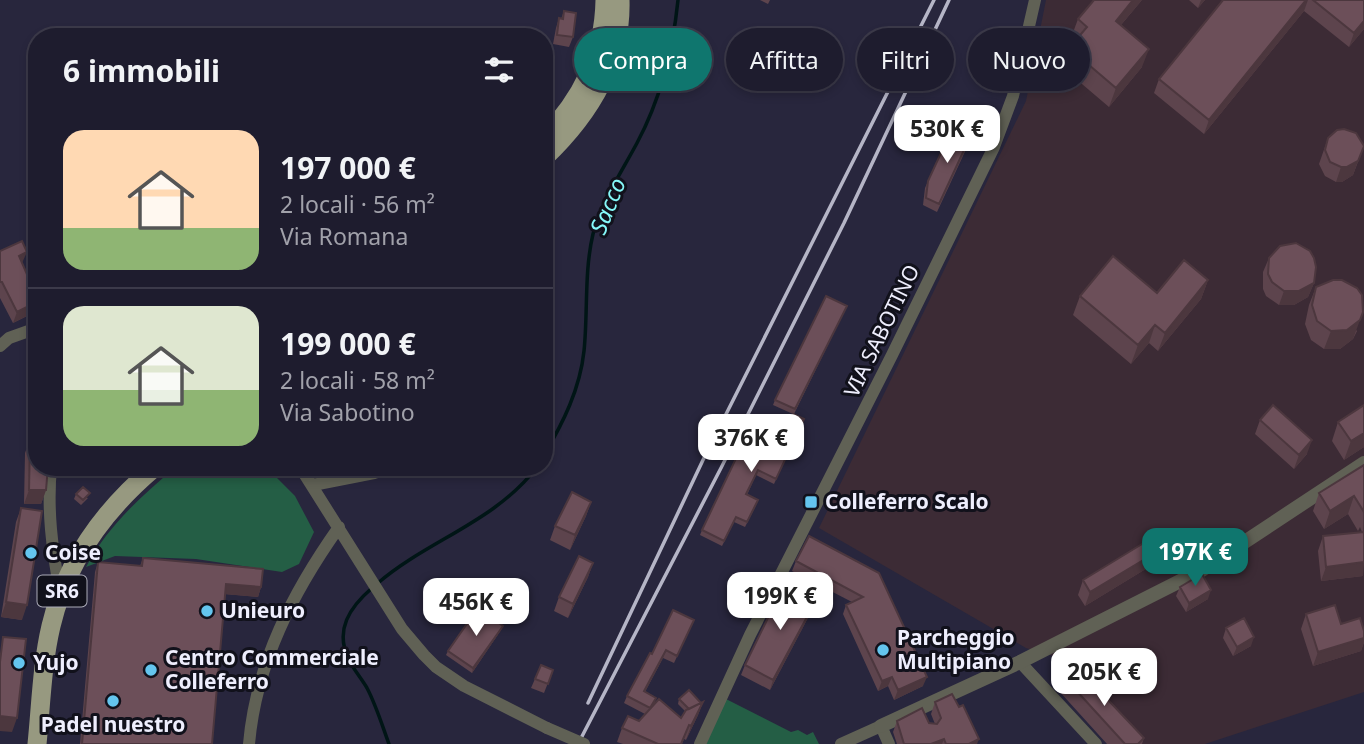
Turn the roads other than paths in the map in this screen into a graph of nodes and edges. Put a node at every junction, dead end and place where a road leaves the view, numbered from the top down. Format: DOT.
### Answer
graph roads {
  1 [pos="605,0"];
  2 [pos="620,0"];
  3 [pos="1035,0"];
  4 [pos="553,128"];
  5 [pos="553,148"];
  6 [pos="0,326"];
  7 [pos="28,332"];
  8 [pos="4,342"];
  9 [pos="1364,463"];
  10 [pos="50,476"];
  11 [pos="145,476"];
  12 [pos="307,476"];
  13 [pos="339,527"];
  14 [pos="61,595"];
  15 [pos="1020,662"];
  16 [pos="881,726"];
  17 [pos="37,744"];
  18 [pos="249,744"];
  19 [pos="584,744"];
  20 [pos="700,744"];
  21 [pos="841,744"];
  22 [pos="889,744"];
  23 [pos="1096,744"];
  1 -- 4 [label="main road"];
  2 -- 5 [label="main road"];
  3 -- 20 [label="street, VIA SABOTINO"];
  6 -- 8 [label="street"];
  7 -- 8 [label="street"];
  9 -- 15 [label="street"];
  10 -- 14 [label="street"];
  11 -- 14 [label="main road, SR6"];
  12 -- 13 [label="street"];
  13 -- 18 [label="street"];
  13 -- 19 [label="street, bridge"];
  14 -- 17 [label="main road, SR6"];
  15 -- 16 [label="street"];
  15 -- 23 [label="street"];
  16 -- 21 [label="street"];
  16 -- 22 [label="street"];
}
